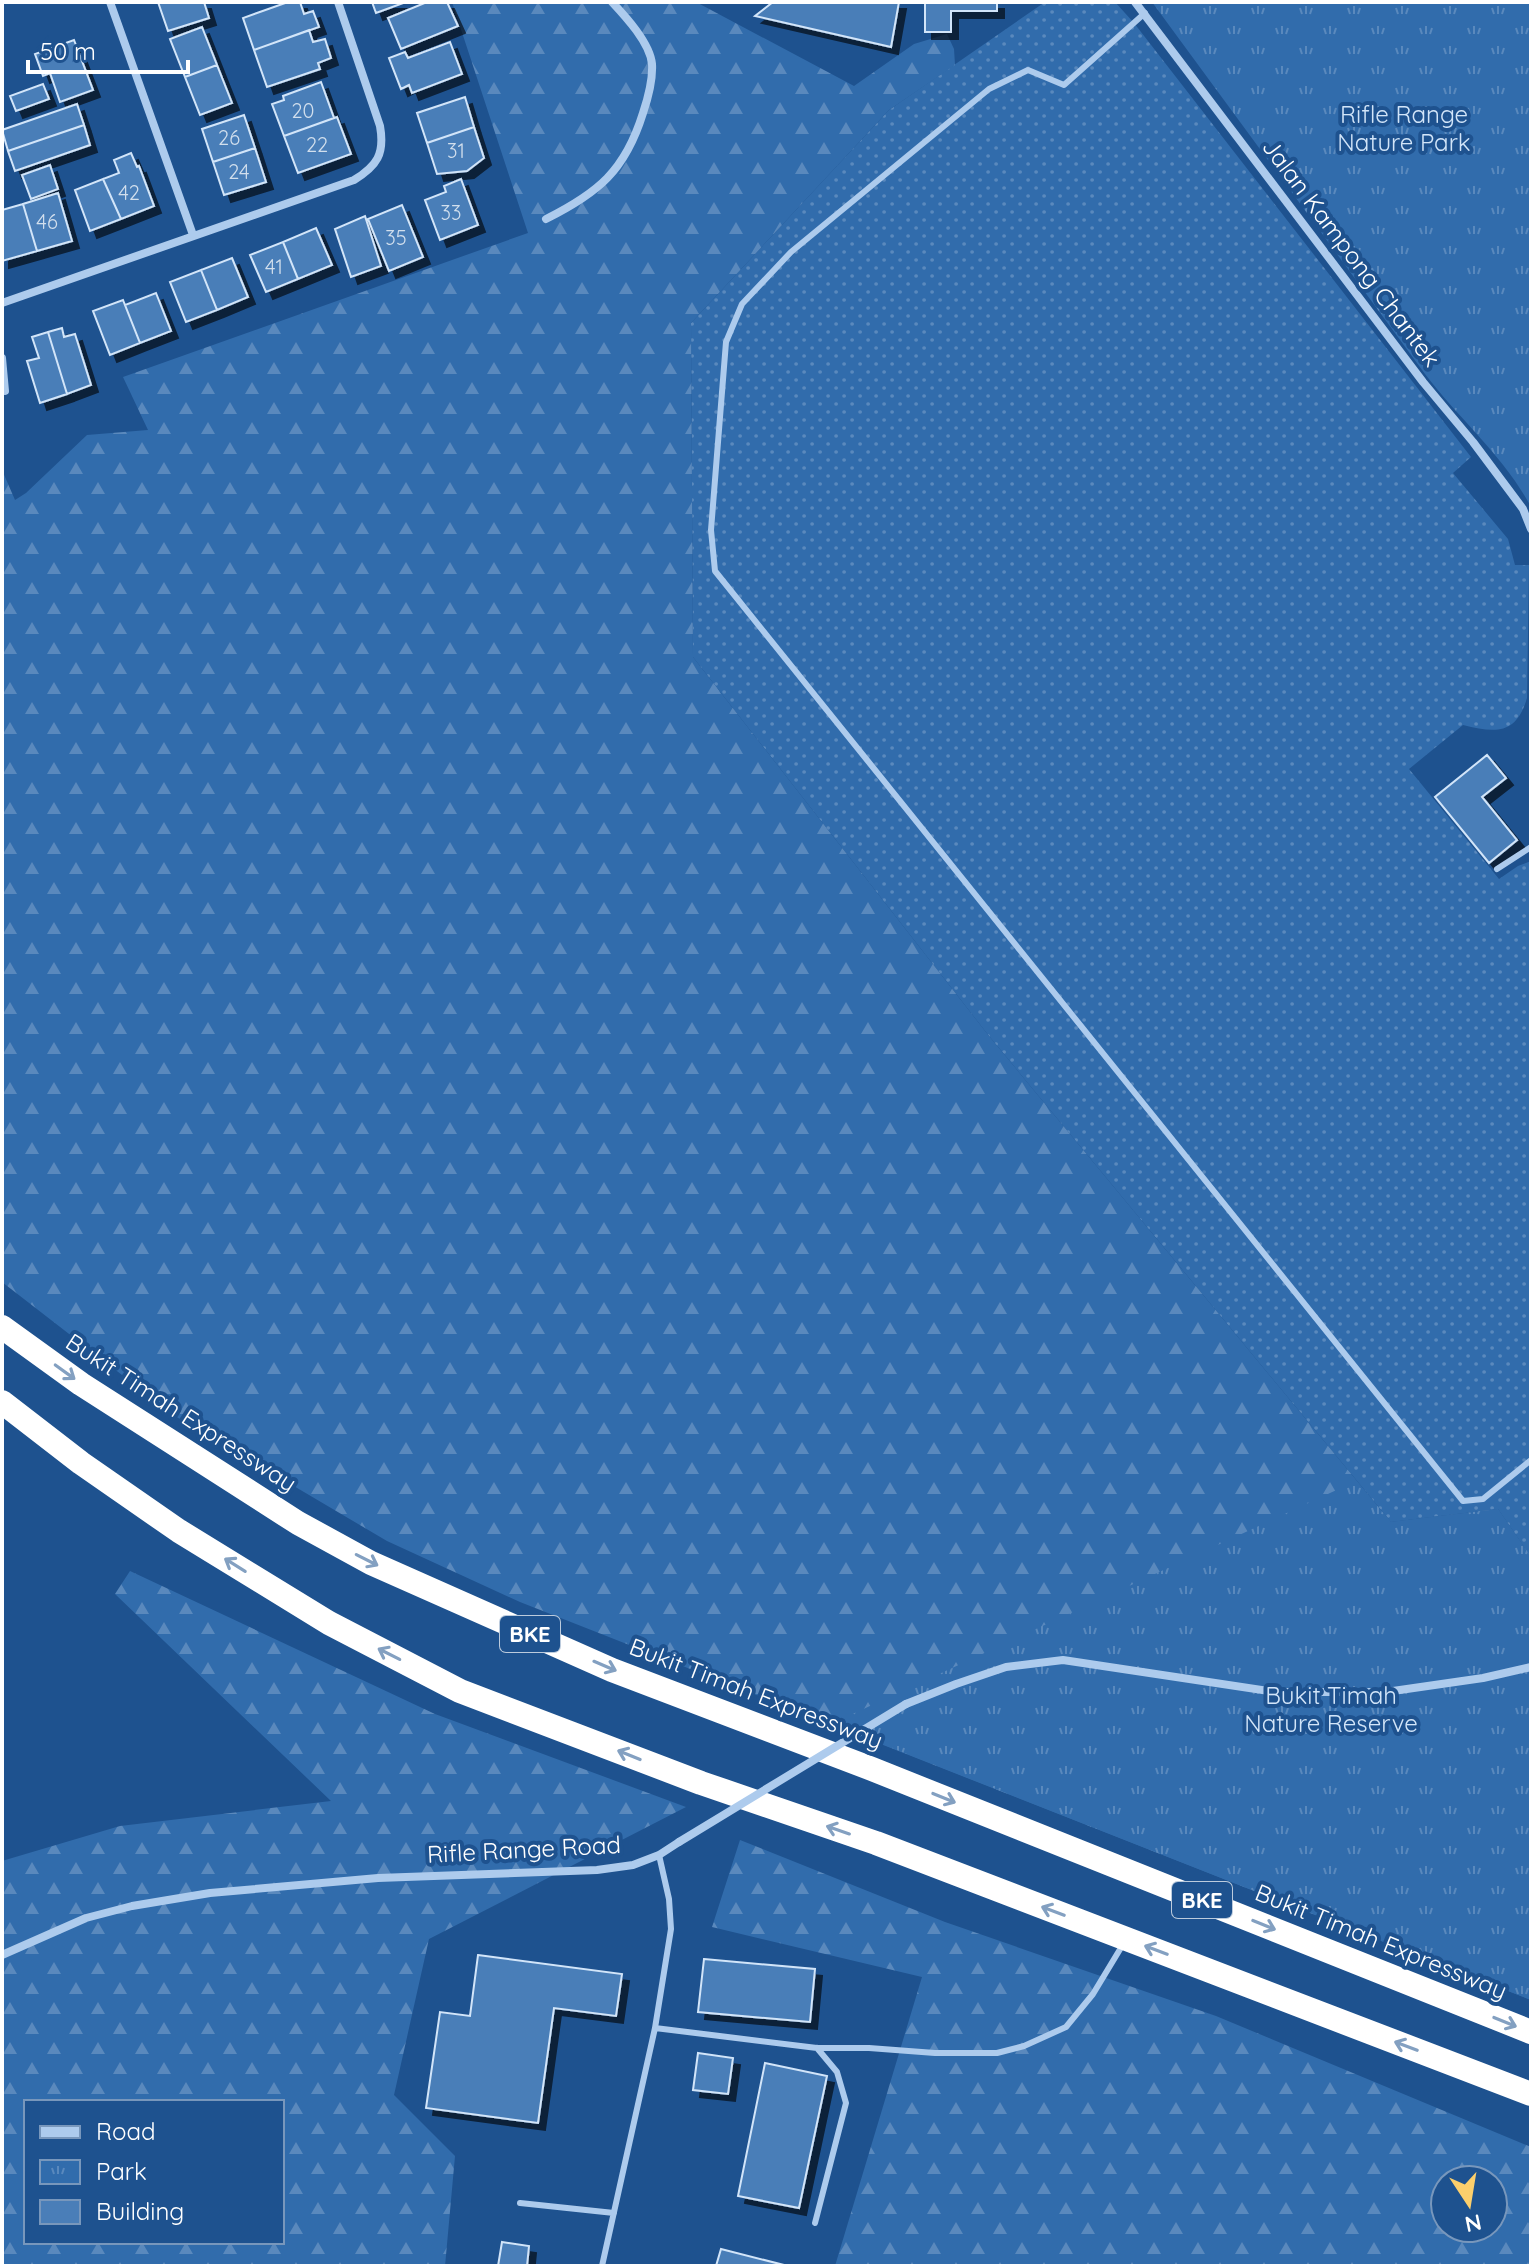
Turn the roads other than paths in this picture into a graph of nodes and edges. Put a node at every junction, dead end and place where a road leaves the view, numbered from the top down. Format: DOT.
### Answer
graph roads {
  1 [pos="110,2"];
  2 [pos="338,2"];
  3 [pos="612,2"];
  4 [pos="1135,2"];
  5 [pos="1145,13"];
  6 [pos="546,219"];
  7 [pos="193,235"];
  8 [pos="2,303"];
  9 [pos="2,358"];
  10 [pos="5,391"];
  11 [pos="1531,529"];
  12 [pos="1531,847"];
  13 [pos="1497,869"];
  14 [pos="2,1327"];
  15 [pos="2,1402"];
  16 [pos="14,1417"];
  17 [pos="1531,1460"];
  18 [pos="1531,1667"];
  19 [pos="659,1855"];
  20 [pos="1126,1939"];
  21 [pos="2,1955"];
  22 [pos="655,2028"];
  23 [pos="1531,2032"];
  24 [pos="817,2048"];
  25 [pos="1531,2094"];
  26 [pos="520,2203"];
  27 [pos="614,2213"];
  28 [pos="815,2223"];
  29 [pos="602,2266"];
  1 -- 7 [label="street"];
  2 -- 7 [label="street"];
  3 -- 6 [label="street"];
  4 -- 5 [label="street, Jalan Kampong Chantek"];
  5 -- 11 [label="street, Jalan Kampong Chantek"];
  5 -- 17 [label="lane"];
  7 -- 8 [label="street"];
  9 -- 10 [label="street"];
  12 -- 13 [label="lane"];
  14 -- 23 [label="highway, Bukit Timah Expressway / BKE, one-way"];
  15 -- 16 [label="highway"];
  20 -- 16 [label="highway, one-way"];
  18 -- 19 [label="street, Rifle Range Road, bridge"];
  19 -- 21 [label="street, Rifle Range Road"];
  19 -- 22 [label="lane"];
  20 -- 24 [label="lane"];
  25 -- 20 [label="highway, one-way"];
  22 -- 24 [label="lane"];
  22 -- 27 [label="lane"];
  24 -- 28 [label="lane"];
  26 -- 27 [label="lane"];
  27 -- 29 [label="lane"];
}
